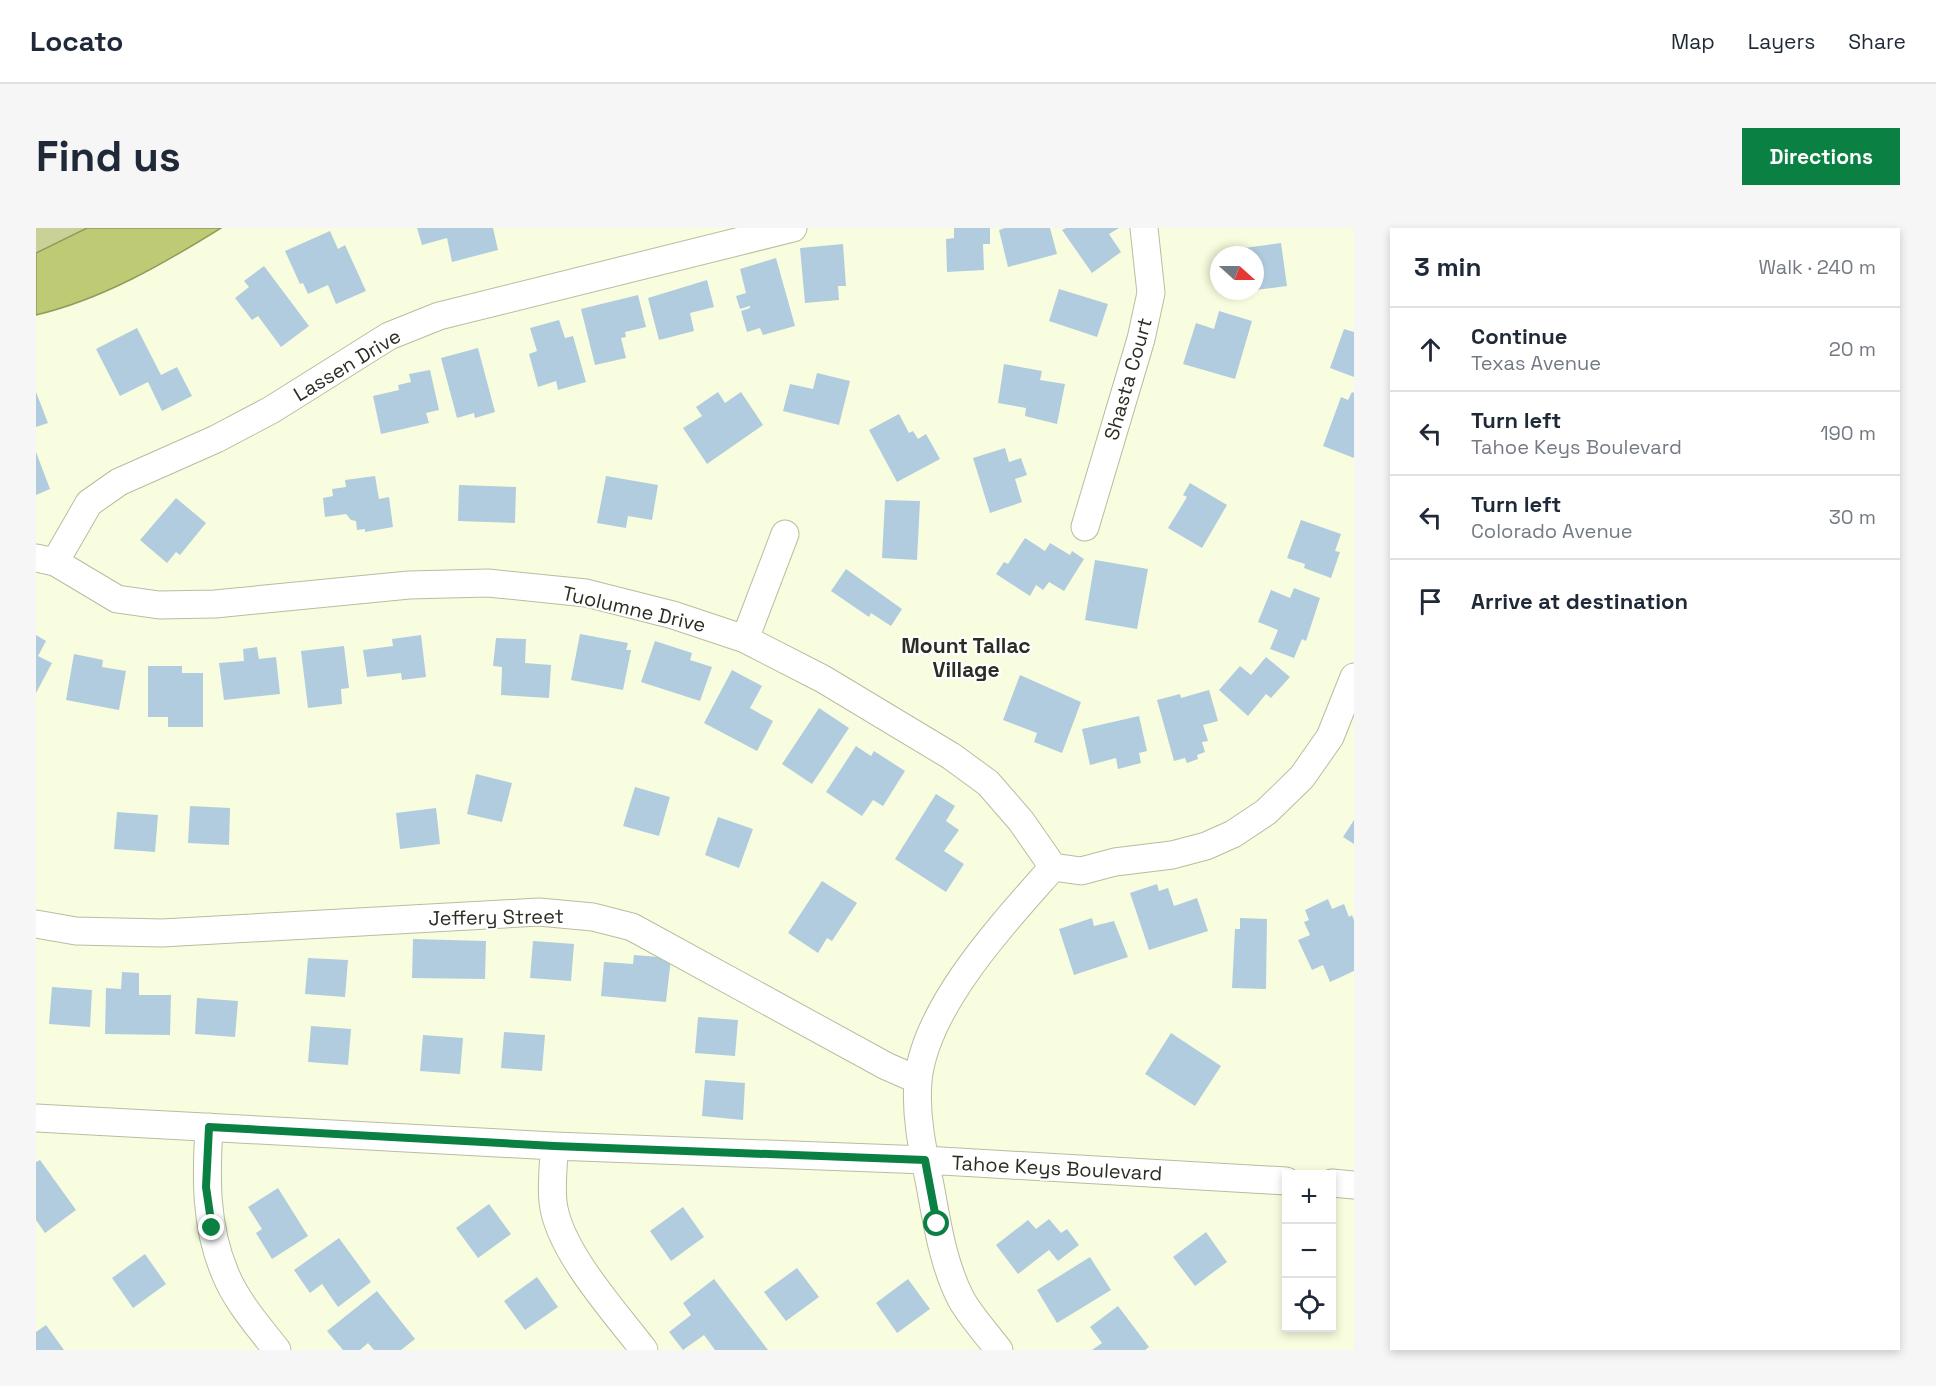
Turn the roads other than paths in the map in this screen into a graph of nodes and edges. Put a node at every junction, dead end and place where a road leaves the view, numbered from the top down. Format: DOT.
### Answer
graph roads {
  1 [pos="793,228"];
  2 [pos="1144,228"];
  3 [pos="1085,527"];
  4 [pos="785,534"];
  5 [pos="46,560"];
  6 [pos="745,639"];
  7 [pos="1354,677"];
  8 [pos="1053,867"];
  9 [pos="36,924"];
  10 [pos="918,1080"];
  11 [pos="36,1118"];
  12 [pos="209,1127"];
  13 [pos="554,1146"];
  14 [pos="925,1160"];
  15 [pos="1282,1181"];
  16 [pos="1336,1183"];
  17 [pos="1354,1185"];
  18 [pos="277,1350"];
  19 [pos="644,1350"];
  20 [pos="999,1350"];
  1 -- 5 [label="street, Lassen Drive"];
  2 -- 3 [label="street, Shasta Court"];
  4 -- 6 [label="street"];
  5 -- 6 [label="street, Tuolumne Drive"];
  6 -- 8 [label="street, Tuolumne Drive"];
  7 -- 8 [label="street"];
  8 -- 10 [label="street"];
  9 -- 10 [label="street, Jeffery Street"];
  10 -- 14 [label="street"];
  11 -- 12 [label="street, Tahoe Keys Boulevard"];
  12 -- 13 [label="street, Tahoe Keys Boulevard"];
  12 -- 18 [label="street"];
  13 -- 14 [label="street, Tahoe Keys Boulevard"];
  13 -- 19 [label="street"];
  14 -- 15 [label="street, Tahoe Keys Boulevard"];
  14 -- 20 [label="street"];
  16 -- 17 [label="street"];
}
